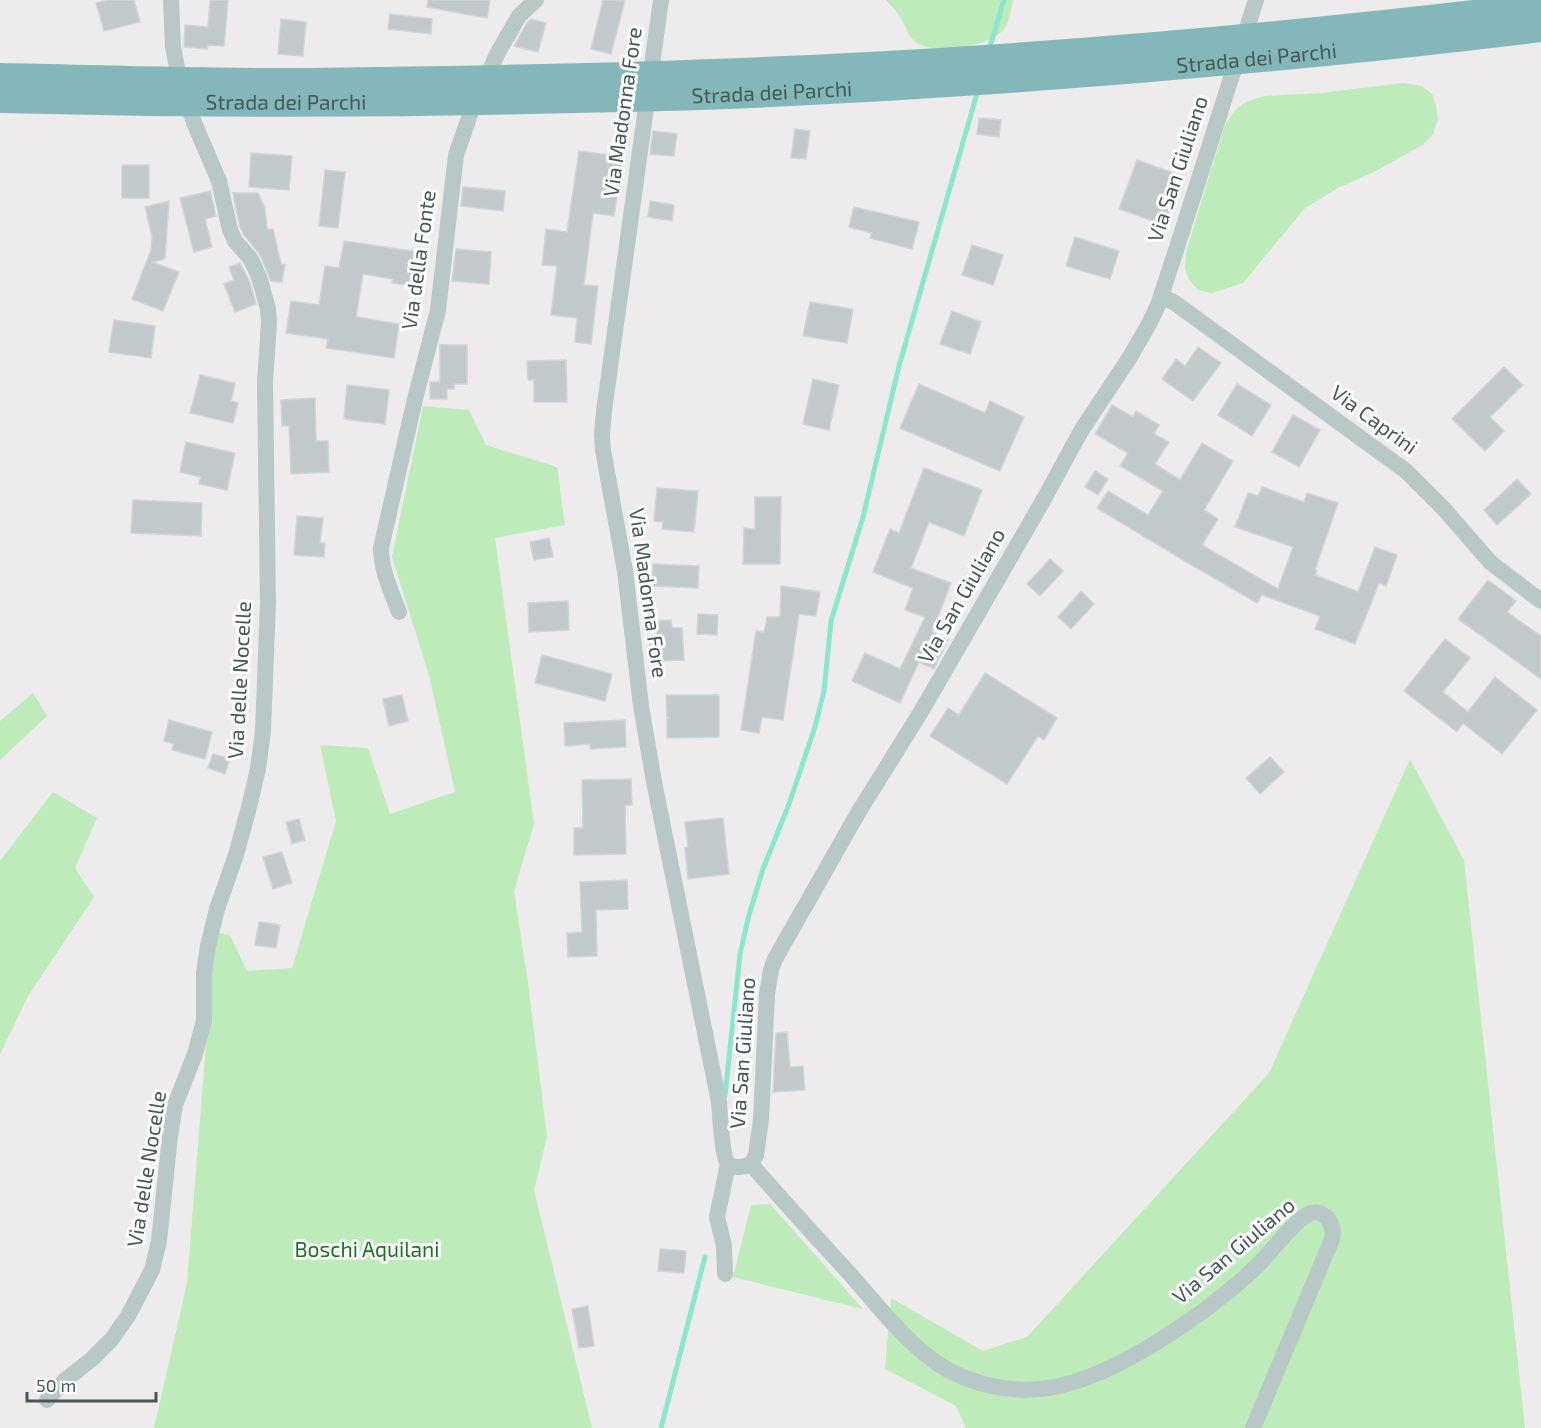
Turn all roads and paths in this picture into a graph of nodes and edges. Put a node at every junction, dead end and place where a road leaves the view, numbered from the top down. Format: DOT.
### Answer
graph roads {
  1 [pos="171,0"];
  2 [pos="661,0"];
  3 [pos="1256,0"];
  4 [pos="530,2"];
  5 [pos="1541,6"];
  6 [pos="1541,28"];
  7 [pos="0,77"];
  8 [pos="0,99"];
  9 [pos="1161,296"];
  10 [pos="1541,601"];
  11 [pos="399,612"];
  12 [pos="728,1164"];
  13 [pos="751,1164"];
  14 [pos="725,1274"];
  15 [pos="47,1400"];
  16 [pos="1253,1428"];
  1 -- 15 [label="street, Via delle Nocelle"];
  2 -- 12 [label="street, Via Madonna Fore"];
  3 -- 9 [label="street, Via San Giuliano"];
  4 -- 11 [label="street, Via della Fonte"];
  5 -- 7 [label="highway, Strada dei Parchi"];
  6 -- 8 [label="highway, Strada dei Parchi"];
  9 -- 10 [label="street, Via Caprini"];
  9 -- 13 [label="street, Via San Giuliano"];
  12 -- 13 [label="street"];
  12 -- 14 [label="street"];
  13 -- 16 [label="street, Via San Giuliano"];
}
